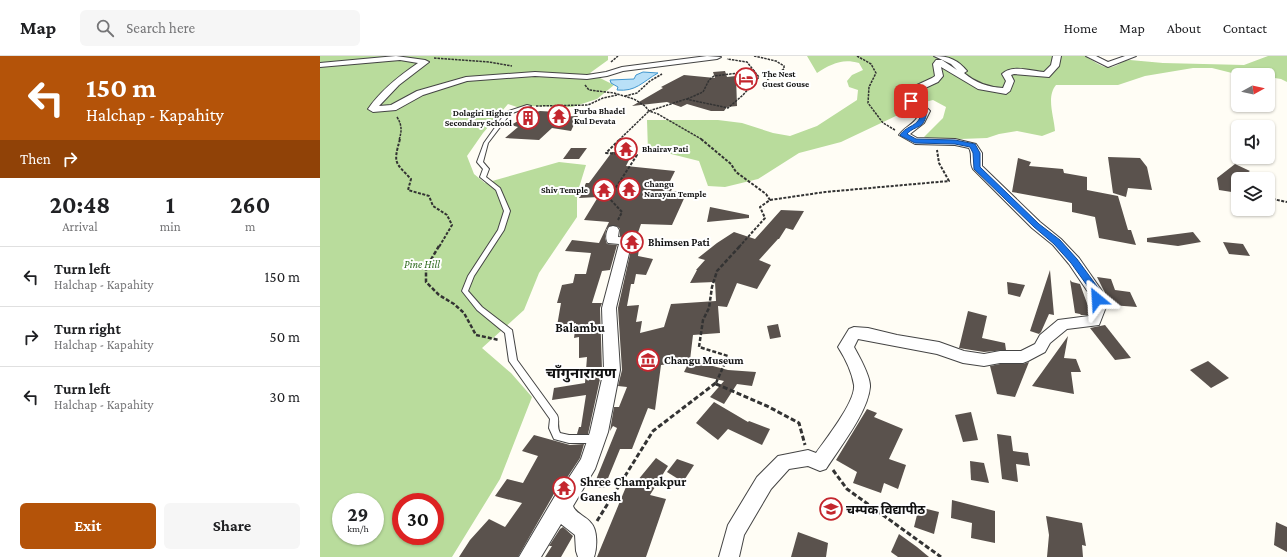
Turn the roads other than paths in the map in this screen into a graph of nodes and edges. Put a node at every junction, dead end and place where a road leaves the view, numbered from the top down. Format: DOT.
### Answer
graph roads {
  1 [pos="938,56"];
  2 [pos="1057,56"];
  3 [pos="1090,56"];
  4 [pos="1132,56"];
  5 [pos="717,57"];
  6 [pos="320,65"];
  7 [pos="959,73"];
  8 [pos="529,106"];
  9 [pos="613,230"];
  10 [pos="597,439"];
  11 [pos="562,503"];
  12 [pos="586,551"];
  13 [pos="529,557"];
  14 [pos="729,557"];
  1 -- 7 [label="street"];
  2 -- 7 [label="street"];
  3 -- 4 [label="street"];
  5 -- 6 [label="street"];
  7 -- 14 [label="street"];
  8 -- 10 [label="lane"];
  9 -- 10 [label="street"];
  10 -- 11 [label="street"];
  11 -- 12 [label="street"];
  11 -- 13 [label="street"];
}
